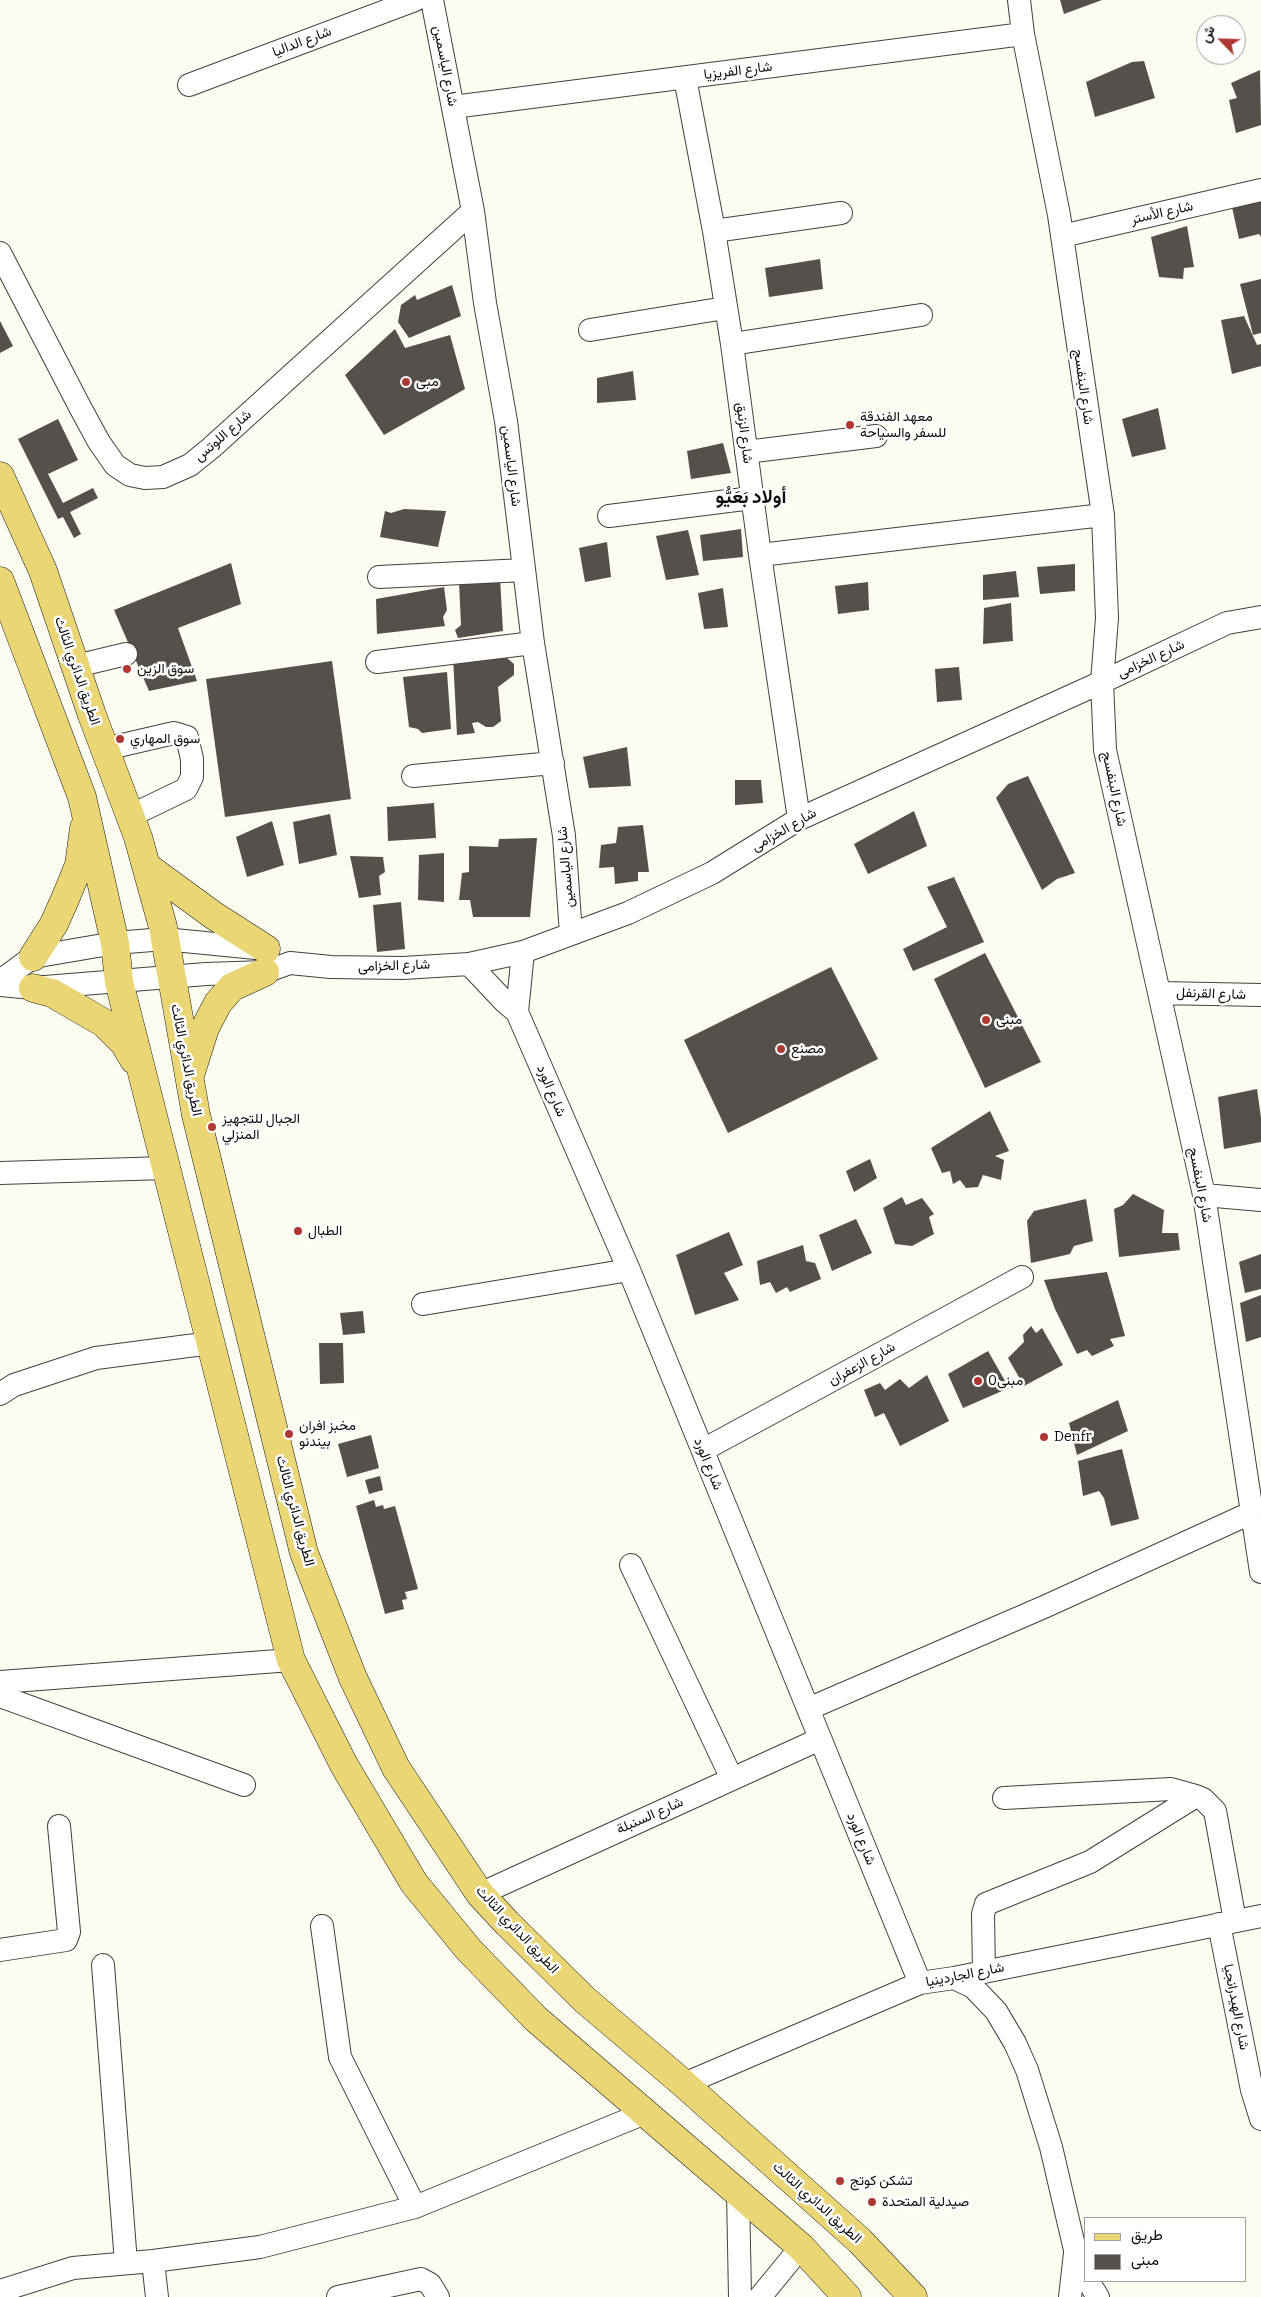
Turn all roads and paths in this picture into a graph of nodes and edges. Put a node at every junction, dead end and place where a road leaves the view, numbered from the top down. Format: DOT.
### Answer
graph roads {
  1 [pos="415,0"];
  2 [pos="432,0"];
  3 [pos="1019,0"];
  4 [pos="1023,34"];
  5 [pos="685,78"];
  6 [pos="190,85"];
  7 [pos="454,107"];
  8 [pos="1261,190"];
  9 [pos="473,212"];
  10 [pos="840,213"];
  11 [pos="714,231"];
  12 [pos="1062,236"];
  13 [pos="0,253"];
  14 [pos="725,308"];
  15 [pos="921,315"];
  16 [pos="590,330"];
  17 [pos="732,344"];
  18 [pos="876,436"];
  19 [pos="746,452"];
  20 [pos="0,476"];
  21 [pos="752,498"];
  22 [pos="1102,515"];
  23 [pos="609,516"];
  24 [pos="760,555"];
  25 [pos="524,570"];
  26 [pos="379,577"];
  27 [pos="0,581"];
  28 [pos="6,611"];
  29 [pos="1261,617"];
  30 [pos="533,643"];
  31 [pos="126,654"];
  32 [pos="377,662"];
  33 [pos="76,666"];
  34 [pos="1102,682"];
  35 [pos="105,749"];
  36 [pos="553,763"];
  37 [pos="413,776"];
  38 [pos="82,797"];
  39 [pos="130,816"];
  40 [pos="799,819"];
  41 [pos="146,866"];
  42 [pos="571,934"];
  43 [pos="164,939"];
  44 [pos="115,943"];
  45 [pos="523,952"];
  46 [pos="33,957"];
  47 [pos="265,960"];
  48 [pos="468,964"];
  49 [pos="171,978"];
  50 [pos="119,982"];
  51 [pos="0,983"];
  52 [pos="33,988"];
  53 [pos="1160,993"];
  54 [pos="1261,995"];
  55 [pos="517,1012"];
  56 [pos="190,1076"];
  57 [pos="143,1078"];
  58 [pos="166,1168"];
  59 [pos="0,1173"];
  60 [pos="1204,1195"];
  61 [pos="1261,1200"];
  62 [pos="629,1270"];
  63 [pos="1022,1277"];
  64 [pos="423,1304"];
  65 [pos="211,1343"];
  66 [pos="0,1394"];
  67 [pos="703,1450"];
  68 [pos="1254,1512"];
  69 [pos="630,1565"];
  70 [pos="1261,1572"];
  71 [pos="291,1660"];
  72 [pos="0,1682"];
  73 [pos="0,1696"];
  74 [pos="808,1709"];
  75 [pos="820,1739"];
  76 [pos="732,1779"];
  77 [pos="244,1785"];
  78 [pos="1196,1796"];
  79 [pos="1004,1798"];
  80 [pos="59,1826"];
  81 [pos="480,1894"];
  82 [pos="1261,1916"];
  83 [pos="1227,1923"];
  84 [pos="322,1926"];
  85 [pos="0,1950"];
  86 [pos="103,1965"];
  87 [pos="984,1972"];
  88 [pos="954,1978"];
  89 [pos="920,1983"];
  90 [pos="684,2084"];
  91 [pos="645,2112"];
  92 [pos="1261,2119"];
  93 [pos="738,2192"];
  94 [pos="415,2207"];
  95 [pos="801,2247"];
  96 [pos="1075,2250"];
  97 [pos="153,2261"];
  98 [pos="126,2263"];
  99 [pos="1084,2271"];
  100 [pos="1089,2282"];
  101 [pos="0,2291"];
  102 [pos="349,2296"];
  103 [pos="157,2297"];
  104 [pos="438,2297"];
  105 [pos="740,2297"];
  106 [pos="760,2297"];
  107 [pos="847,2297"];
  108 [pos="913,2297"];
  109 [pos="1070,2297"];
  110 [pos="1098,2297"];
  1 -- 6 [label="street, شارع الداليا"];
  2 -- 7 [label="street, شارع الياسمين"];
  3 -- 4 [label="street, شارع البنفسج"];
  4 -- 5 [label="street, شارع الفريزيا"];
  4 -- 12 [label="street, شارع البنفسج"];
  5 -- 7 [label="street, شارع الفريزيا"];
  5 -- 11 [label="street, شارع الزنبق"];
  7 -- 9 [label="street, شارع الياسمين"];
  8 -- 12 [label="street, شارع الأستر"];
  9 -- 13 [label="street, شارع اللوتس"];
  9 -- 25 [label="street, شارع الياسمين"];
  10 -- 11 [label="street"];
  11 -- 14 [label="street, شارع الزنبق"];
  12 -- 22 [label="street, شارع البنفسج"];
  14 -- 16 [label="street"];
  14 -- 17 [label="street, شارع الزنبق"];
  15 -- 17 [label="street"];
  17 -- 19 [label="street, شارع الزنبق"];
  18 -- 19 [label="street"];
  19 -- 21 [label="street, شارع الزنبق"];
  20 -- 33 [label="main road, الطريق الدائري الثالث"];
  21 -- 23 [label="street"];
  21 -- 24 [label="street, شارع الزنبق"];
  22 -- 24 [label="street"];
  22 -- 34 [label="street, شارع البنفسج"];
  24 -- 40 [label="street, شارع الزنبق"];
  25 -- 26 [label="street"];
  25 -- 30 [label="street, شارع الياسمين"];
  27 -- 28 [label="main road"];
  28 -- 38 [label="main road"];
  29 -- 34 [label="street, شارع الخزامى"];
  30 -- 32 [label="street"];
  30 -- 36 [label="street, شارع الياسمين"];
  31 -- 33 [label="street"];
  33 -- 35 [label="main road, الطريق الدائري الثالث"];
  34 -- 40 [label="street, شارع الخزامى"];
  34 -- 53 [label="street, شارع البنفسج"];
  35 -- 39 [label="main road, الطريق الدائري الثالث"];
  35 -- 39 [label="street"];
  36 -- 37 [label="street"];
  36 -- 42 [label="street, شارع الياسمين"];
  38 -- 44 [label="main road"];
  38 -- 46 [label="main road"];
  39 -- 41 [label="main road, الطريق الدائري الثالث"];
  40 -- 42 [label="street, شارع الخزامى"];
  41 -- 43 [label="main road, الطريق الدائري الثالث"];
  41 -- 47 [label="main road"];
  42 -- 45 [label="street, شارع الخزامى"];
  43 -- 44 [label="street"];
  43 -- 47 [label="street"];
  43 -- 49 [label="main road, الطريق الدائري الثالث"];
  44 -- 46 [label="street"];
  44 -- 50 [label="main road"];
  45 -- 48 [label="street, شارع الخزامى"];
  45 -- 55 [label="street"];
  46 -- 51 [label="street"];
  47 -- 48 [label="street, شارع الخزامى"];
  47 -- 49 [label="street"];
  47 -- 56 [label="main road"];
  48 -- 55 [label="street, شارع الورد"];
  49 -- 50 [label="street"];
  49 -- 56 [label="main road, الطريق الدائري الثالث"];
  50 -- 52 [label="street"];
  50 -- 57 [label="main road"];
  51 -- 52 [label="street"];
  52 -- 57 [label="main road"];
  53 -- 54 [label="street, شارع القرنفل"];
  53 -- 60 [label="street, شارع البنفسج"];
  55 -- 62 [label="street, شارع الورد"];
  56 -- 81 [label="main road, الطريق الدائري الثالث"];
  57 -- 58 [label="main road"];
  58 -- 59 [label="street"];
  58 -- 65 [label="main road"];
  60 -- 61 [label="street"];
  60 -- 68 [label="street, شارع البنفسج"];
  62 -- 64 [label="street"];
  62 -- 67 [label="street, شارع الورد"];
  63 -- 67 [label="street, شارع الزعفران"];
  65 -- 66 [label="street"];
  65 -- 71 [label="main road"];
  67 -- 74 [label="street, شارع الورد"];
  68 -- 70 [label="street, شارع البنفسج"];
  68 -- 74 [label="street"];
  69 -- 76 [label="street"];
  71 -- 72 [label="street"];
  71 -- 91 [label="main road"];
  73 -- 77 [label="street"];
  74 -- 75 [label="street, شارع الورد"];
  75 -- 76 [label="street, شارع السنبلة"];
  75 -- 89 [label="street, شارع الورد"];
  76 -- 81 [label="street, شارع السنبلة"];
  78 -- 79 [label="street"];
  78 -- 83 [label="street, شارع الهيدرانجيا"];
  78 -- 87 [label="street"];
  80 -- 85 [label="street"];
  81 -- 90 [label="main road, الطريق الدائري الثالث"];
  82 -- 83 [label="street, شارع الجاردينيا"];
  83 -- 87 [label="street, شارع الجاردينيا"];
  83 -- 92 [label="street, شارع الهيدرانجيا"];
  84 -- 94 [label="street"];
  86 -- 98 [label="street"];
  87 -- 88 [label="street, شارع الجاردينيا"];
  88 -- 89 [label="street, شارع الجاردينيا"];
  88 -- 96 [label="street"];
  89 -- 90 [label="street, شارع الجاردينيا"];
  90 -- 108 [label="main road, الطريق الدائري الثالث"];
  91 -- 93 [label="main road"];
  91 -- 94 [label="street"];
  93 -- 95 [label="main road"];
  93 -- 105 [label="street"];
  94 -- 97 [label="street"];
  95 -- 106 [label="street"];
  95 -- 107 [label="main road"];
  96 -- 99 [label="street"];
  96 -- 109 [label="street"];
  97 -- 98 [label="street"];
  97 -- 103 [label="street"];
  98 -- 101 [label="street"];
  100 -- 110 [label="street"];
  102 -- 104 [label="street"];
}
